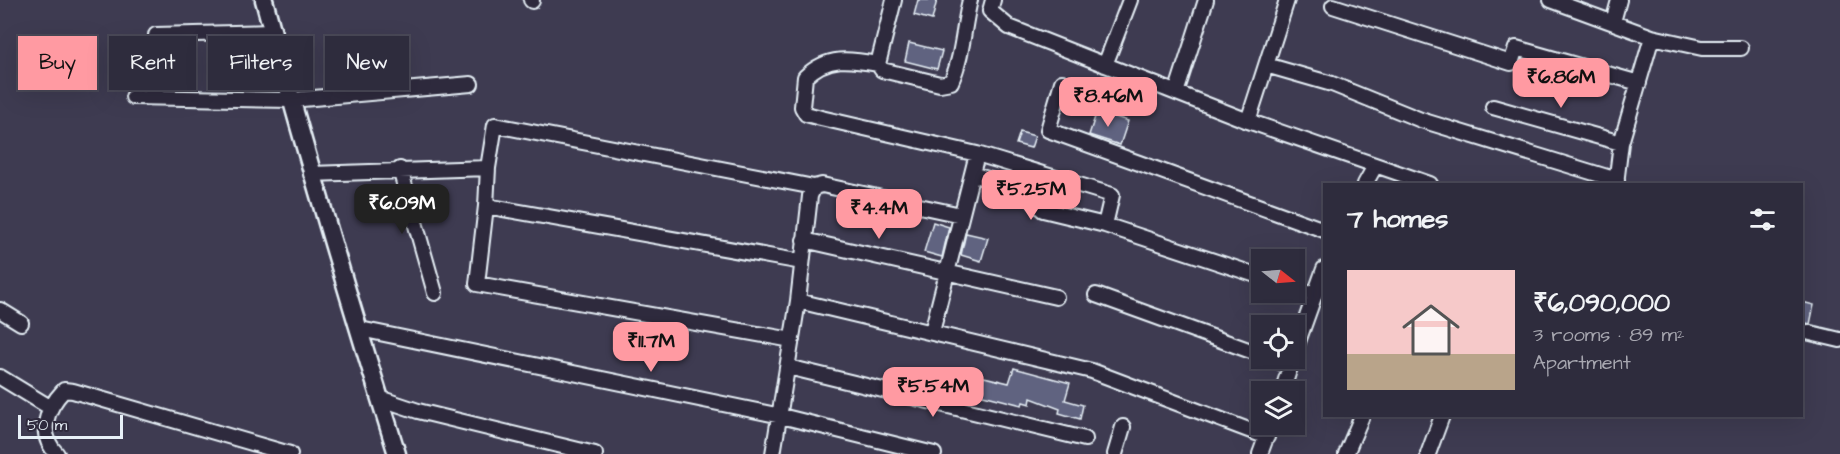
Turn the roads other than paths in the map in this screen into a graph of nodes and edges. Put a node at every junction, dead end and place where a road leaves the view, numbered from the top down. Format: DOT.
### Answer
graph roads {
  1 [pos="264,0"];
  2 [pos="894,0"];
  3 [pos="970,0"];
  4 [pos="993,0"];
  5 [pos="1130,0"];
  6 [pos="1206,0"];
  7 [pos="1287,0"];
  8 [pos="1551,0"];
  9 [pos="1619,0"];
  10 [pos="1333,6"];
  11 [pos="1613,22"];
  12 [pos="272,32"];
  13 [pos="156,35"];
  14 [pos="1652,37"];
  15 [pos="1741,48"];
  16 [pos="878,64"];
  17 [pos="1105,65"];
  18 [pos="1266,65"];
  19 [pos="1062,82"];
  20 [pos="1639,83"];
  21 [pos="471,84"];
  22 [pos="1176,93"];
  23 [pos="133,97"];
  24 [pos="291,100"];
  25 [pos="1493,107"];
  26 [pos="1248,121"];
  27 [pos="1621,143"];
  28 [pos="977,154"];
  29 [pos="1375,166"];
  30 [pos="488,168"];
  31 [pos="400,169"];
  32 [pos="311,174"];
  33 [pos="972,174"];
  34 [pos="1617,182"];
  35 [pos="1366,183"];
  36 [pos="1427,183"];
  37 [pos="814,187"];
  38 [pos="486,206"];
  39 [pos="961,215"];
  40 [pos="1105,225"];
  41 [pos="1323,230"];
  42 [pos="804,240"];
  43 [pos="802,262"];
  44 [pos="947,272"];
  45 [pos="1323,272"];
  46 [pos="1251,273"];
  47 [pos="435,292"];
  48 [pos="1305,292"];
  49 [pos="1096,295"];
  50 [pos="1314,295"];
  51 [pos="1056,297"];
  52 [pos="798,301"];
  53 [pos="0,310"];
  54 [pos="1305,321"];
  55 [pos="21,323"];
  56 [pos="360,329"];
  57 [pos="1803,331"];
  58 [pos="932,332"];
  59 [pos="792,340"];
  60 [pos="1840,340"];
  61 [pos="1251,351"];
  62 [pos="788,367"];
  63 [pos="0,377"];
  64 [pos="379,398"];
  65 [pos="51,408"];
  66 [pos="781,416"];
  67 [pos="1362,417"];
  68 [pos="1442,417"];
  69 [pos="1251,425"];
  70 [pos="1123,427"];
  71 [pos="1267,435"];
  72 [pos="1084,439"];
  73 [pos="246,449"];
  74 [pos="1431,453"];
  75 [pos="57,454"];
  76 [pos="290,454"];
  77 [pos="397,454"];
  78 [pos="595,454"];
  79 [pos="773,454"];
  80 [pos="934,454"];
  81 [pos="1115,454"];
  82 [pos="1260,454"];
  83 [pos="1346,454"];
  1 -- 12 [label="street"];
  2 -- 16 [label="street"];
  3 -- 16 [label="street"];
  4 -- 17 [label="street"];
  5 -- 17 [label="street"];
  6 -- 22 [label="street"];
  7 -- 18 [label="street"];
  8 -- 11 [label="street"];
  9 -- 11 [label="street"];
  10 -- 20 [label="street"];
  11 -- 14 [label="street"];
  12 -- 13 [label="street"];
  12 -- 24 [label="street"];
  14 -- 15 [label="street"];
  14 -- 20 [label="street"];
  16 -- 28 [label="street"];
  17 -- 22 [label="street"];
  18 -- 26 [label="street"];
  18 -- 34 [label="street"];
  19 -- 41 [label="street"];
  20 -- 27 [label="street"];
  21 -- 24 [label="street"];
  22 -- 26 [label="street"];
  23 -- 24 [label="street"];
  24 -- 32 [label="street"];
  25 -- 27 [label="street"];
  26 -- 29 [label="street"];
  27 -- 34 [label="street"];
  28 -- 33 [label="street"];
  28 -- 40 [label="street"];
  29 -- 35 [label="street"];
  29 -- 36 [label="street"];
  30 -- 31 [label="street"];
  30 -- 37 [label="street"];
  30 -- 38 [label="street"];
  31 -- 32 [label="street"];
  31 -- 47 [label="street"];
  32 -- 56 [label="street"];
  33 -- 39 [label="street"];
  33 -- 40 [label="street"];
  37 -- 39 [label="street"];
  37 -- 42 [label="street"];
  38 -- 43 [label="street"];
  38 -- 59 [label="street"];
  39 -- 44 [label="street"];
  40 -- 46 [label="street"];
  42 -- 43 [label="street"];
  42 -- 44 [label="street"];
  43 -- 52 [label="street"];
  44 -- 51 [label="street"];
  44 -- 58 [label="street"];
  45 -- 50 [label="street"];
  48 -- 50 [label="street"];
  49 -- 61 [label="street"];
  50 -- 54 [label="street"];
  52 -- 58 [label="street"];
  52 -- 59 [label="street"];
  53 -- 55 [label="street"];
  56 -- 64 [label="street"];
  56 -- 66 [label="street"];
  57 -- 60 [label="street"];
  58 -- 69 [label="street"];
  59 -- 62 [label="street"];
  62 -- 66 [label="street"];
  62 -- 72 [label="street"];
  63 -- 65 [label="street"];
  64 -- 77 [label="street"];
  64 -- 78 [label="street"];
  65 -- 73 [label="street"];
  65 -- 75 [label="street"];
  66 -- 79 [label="street"];
  66 -- 80 [label="street"];
  67 -- 83 [label="street"];
  68 -- 74 [label="street"];
  70 -- 81 [label="street"];
  71 -- 82 [label="street"];
  73 -- 76 [label="street"];
}
